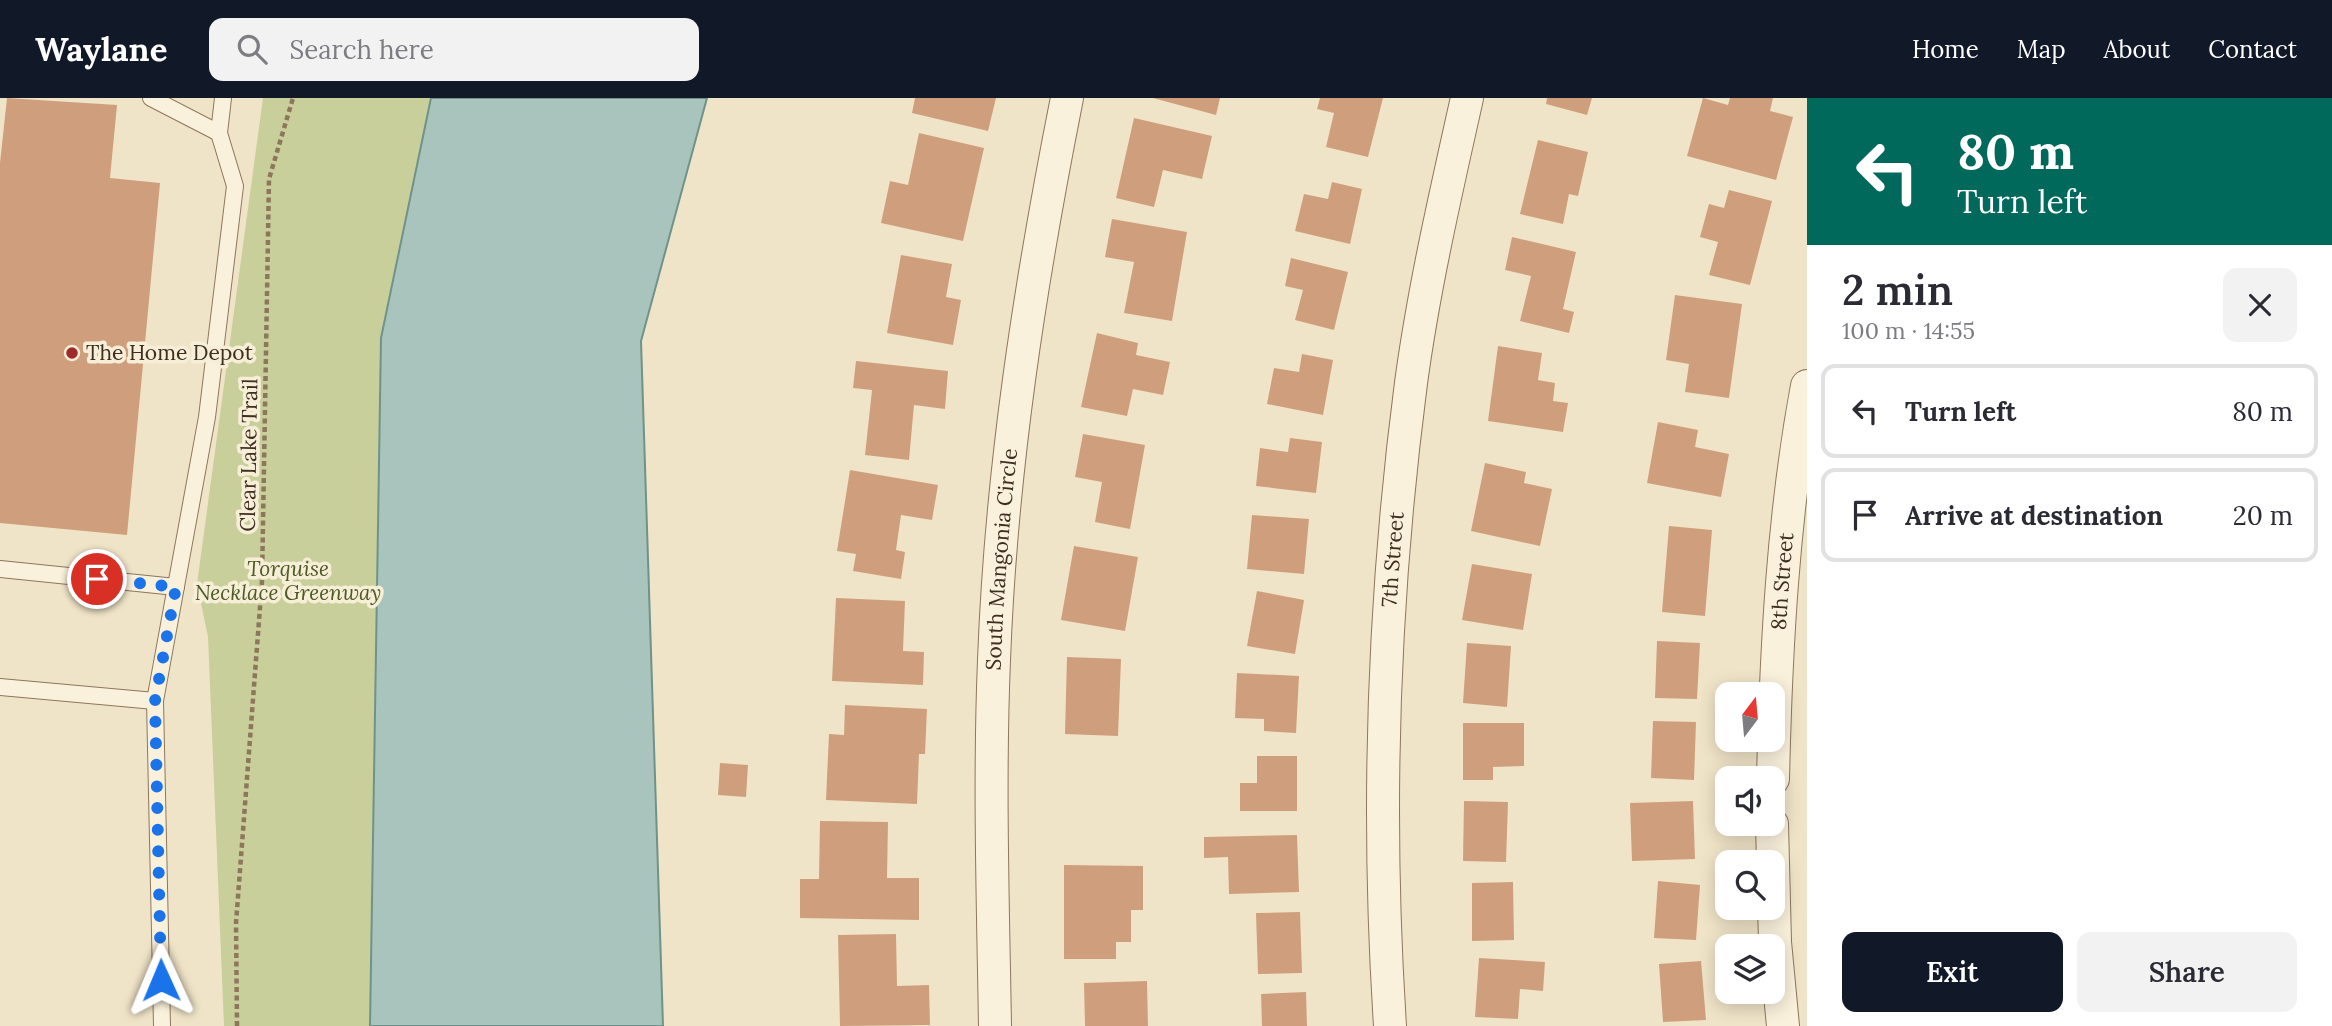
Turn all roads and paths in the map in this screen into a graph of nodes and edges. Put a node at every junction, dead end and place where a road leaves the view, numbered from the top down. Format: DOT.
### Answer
graph roads {
  1 [pos="151,98"];
  2 [pos="223,98"];
  3 [pos="293,98"];
  4 [pos="1067,98"];
  5 [pos="1468,98"];
  6 [pos="219,132"];
  7 [pos="1807,386"];
  8 [pos="0,569"];
  9 [pos="176,587"];
  10 [pos="0,687"];
  11 [pos="155,701"];
  12 [pos="1773,766"];
  13 [pos="1772,836"];
  14 [pos="162,1026"];
  15 [pos="237,1026"];
  16 [pos="995,1026"];
  17 [pos="1390,1026"];
  18 [pos="1783,1026"];
  1 -- 6 [label="lane"];
  2 -- 6 [label="lane"];
  3 -- 15 [label="path, Clear Lake Trail"];
  4 -- 16 [label="street, South Mangonia Circle"];
  5 -- 17 [label="street, 7th Street"];
  6 -- 9 [label="lane"];
  7 -- 12 [label="street, 8th Street"];
  8 -- 9 [label="lane"];
  9 -- 11 [label="lane"];
  10 -- 11 [label="lane"];
  11 -- 14 [label="lane"];
  13 -- 18 [label="street"];
}
